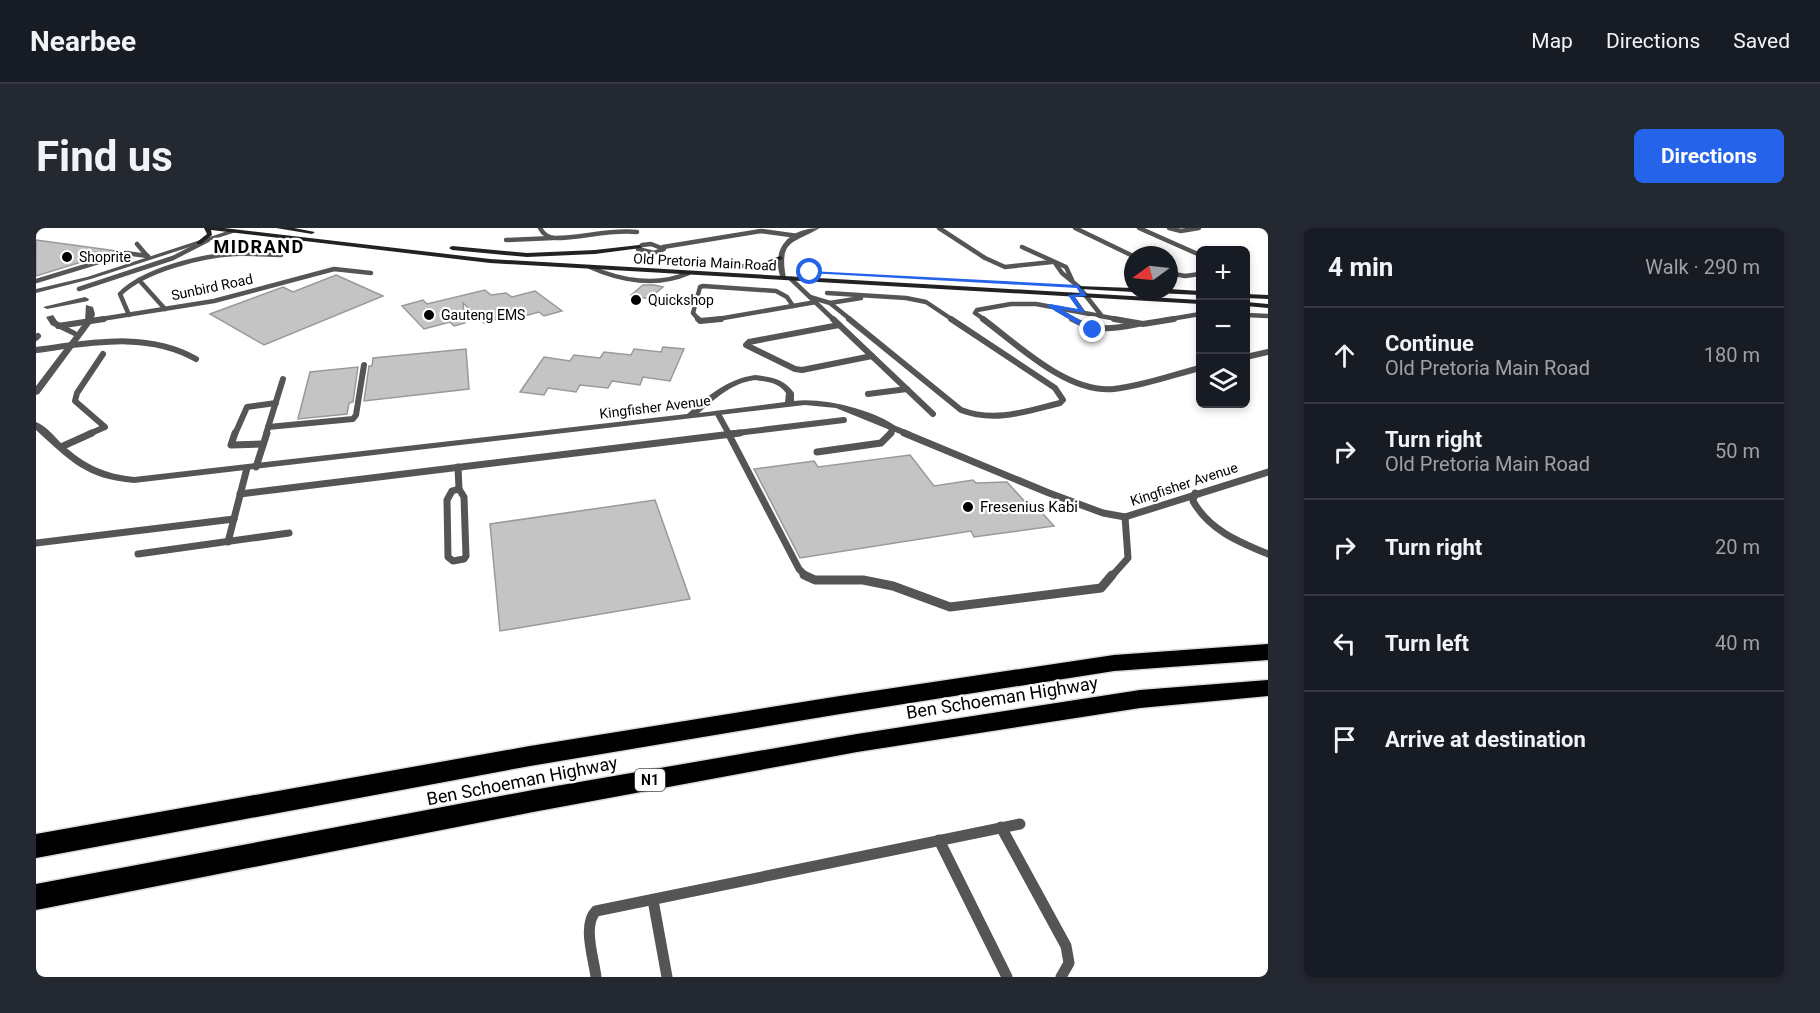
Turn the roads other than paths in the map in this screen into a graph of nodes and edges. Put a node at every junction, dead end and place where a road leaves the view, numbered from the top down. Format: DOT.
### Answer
graph roads {
  1 [pos="208,228"];
  2 [pos="279,228"];
  3 [pos="540,228"];
  4 [pos="642,228"];
  5 [pos="740,228"];
  6 [pos="817,228"];
  7 [pos="939,228"];
  8 [pos="1075,228"];
  9 [pos="1139,228"];
  10 [pos="1169,228"];
  11 [pos="1199,228"];
  12 [pos="290,229"];
  13 [pos="234,231"];
  14 [pos="637,232"];
  15 [pos="747,233"];
  16 [pos="798,236"];
  17 [pos="553,238"];
  18 [pos="642,238"];
  19 [pos="208,240"];
  20 [pos="506,240"];
  21 [pos="198,243"];
  22 [pos="137,244"];
  23 [pos="654,244"];
  24 [pos="640,246"];
  25 [pos="663,247"];
  26 [pos="1022,247"];
  27 [pos="1124,252"];
  28 [pos="1196,253"];
  29 [pos="281,255"];
  30 [pos="527,255"];
  31 [pos="150,257"];
  32 [pos="780,258"];
  33 [pos="1053,262"];
  34 [pos="725,267"];
  35 [pos="371,273"];
  36 [pos="1178,275"];
  37 [pos="1196,275"];
  38 [pos="785,276"];
  39 [pos="139,280"];
  40 [pos="36,283"];
  41 [pos="77,285"];
  42 [pos="62,286"];
  43 [pos="1078,287"];
  44 [pos="1124,290"];
  45 [pos="36,291"];
  46 [pos="1178,292"];
  47 [pos="826,293"];
  48 [pos="1196,293"];
  49 [pos="1071,295"];
  50 [pos="876,296"];
  51 [pos="1084,296"];
  52 [pos="1250,296"];
  53 [pos="1268,297"];
  54 [pos="813,300"];
  55 [pos="1196,302"];
  56 [pos="87,303"];
  57 [pos="830,303"];
  58 [pos="1250,304"];
  59 [pos="793,306"];
  60 [pos="1050,306"];
  61 [pos="1268,306"];
  62 [pos="165,309"];
  63 [pos="49,312"];
  64 [pos="1083,312"];
  65 [pos="129,315"];
  66 [pos="1196,315"];
  67 [pos="1250,315"];
  68 [pos="1101,316"];
  69 [pos="1268,316"];
  70 [pos="89,321"];
  71 [pos="839,324"];
  72 [pos="1143,324"];
  73 [pos="58,326"];
  74 [pos="78,335"];
  75 [pos="70,347"];
  76 [pos="36,350"];
  77 [pos="1268,352"];
  78 [pos="103,354"];
  79 [pos="872,356"];
  80 [pos="1250,356"];
  81 [pos="196,359"];
  82 [pos="364,365"];
  83 [pos="1196,369"];
  84 [pos="283,379"];
  85 [pos="37,389"];
  86 [pos="907,389"];
  87 [pos="868,394"];
  88 [pos="276,403"];
  89 [pos="789,404"];
  90 [pos="718,414"];
  91 [pos="933,414"];
  92 [pos="688,417"];
  93 [pos="844,420"];
  94 [pos="36,425"];
  95 [pos="268,427"];
  96 [pos="893,428"];
  97 [pos="729,435"];
  98 [pos="263,444"];
  99 [pos="61,447"];
  100 [pos="817,452"];
  101 [pos="458,467"];
  102 [pos="251,468"];
  103 [pos="1268,472"];
  104 [pos="459,489"];
  105 [pos="1195,493"];
  106 [pos="240,494"];
  107 [pos="1125,517"];
  108 [pos="234,519"];
  109 [pos="289,533"];
  110 [pos="228,542"];
  111 [pos="36,543"];
  112 [pos="138,554"];
  113 [pos="1268,554"];
  114 [pos="1268,652"];
  115 [pos="1268,688"];
  116 [pos="1020,824"];
  117 [pos="1001,828"];
  118 [pos="939,840"];
  119 [pos="36,846"];
  120 [pos="36,897"];
  121 [pos="653,900"];
  122 [pos="596,977"];
  123 [pos="667,977"];
  124 [pos="1007,977"];
  125 [pos="1061,977"];
  1 -- 13 [label="main road, Old Pretoria Main Road"];
  1 -- 21 [label="main road"];
  2 -- 12 [label="main road, Old Pretoria Main Road"];
  3 -- 17 [label="lane"];
  4 -- 14 [label="lane"];
  5 -- 15 [label="lane"];
  6 -- 16 [label="street"];
  7 -- 33 [label="lane"];
  8 -- 27 [label="lane"];
  9 -- 28 [label="lane"];
  10 -- 11 [label="lane"];
  12 -- 30 [label="main road, Old Pretoria Main Road"];
  13 -- 19 [label="street"];
  13 -- 38 [label="main road, Old Pretoria Main Road"];
  14 -- 17 [label="lane"];
  14 -- 18 [label="lane"];
  15 -- 16 [label="lane"];
  15 -- 25 [label="lane"];
  16 -- 32 [label="street"];
  17 -- 20 [label="lane"];
  18 -- 23 [label="lane"];
  18 -- 24 [label="lane"];
  19 -- 21 [label="street"];
  19 -- 41 [label="lane"];
  21 -- 31 [label="street"];
  22 -- 31 [label="lane"];
  23 -- 24 [label="lane"];
  23 -- 25 [label="lane"];
  24 -- 25 [label="lane"];
  24 -- 30 [label="main road"];
  26 -- 33 [label="lane"];
  29 -- 39 [label="lane"];
  30 -- 34 [label="main road, Old Pretoria Main Road"];
  31 -- 40 [label="lane"];
  31 -- 41 [label="street"];
  32 -- 34 [label="main road"];
  32 -- 38 [label="street"];
  33 -- 43 [label="lane"];
  34 -- 38 [label="main road, Old Pretoria Main Road"];
  35 -- 62 [label="lane, Sunbird Road"];
  36 -- 37 [label="lane"];
  38 -- 43 [label="main road, Old Pretoria Main Road"];
  38 -- 49 [label="main road, Old Pretoria Main Road"];
  38 -- 54 [label="lane"];
  39 -- 62 [label="lane"];
  39 -- 65 [label="lane"];
  40 -- 42 [label="lane"];
  41 -- 42 [label="street"];
  41 -- 56 [label="street"];
  42 -- 45 [label="street"];
  42 -- 63 [label="street"];
  43 -- 44 [label="main road, Old Pretoria Main Road"];
  43 -- 51 [label="lane"];
  46 -- 48 [label="main road"];
  47 -- 50 [label="lane"];
  49 -- 51 [label="main road, Old Pretoria Main Road"];
  49 -- 64 [label="lane"];
  50 -- 57 [label="lane"];
  50 -- 57 [label="lane"];
  51 -- 55 [label="main road, Old Pretoria Main Road"];
  51 -- 68 [label="lane"];
  52 -- 53 [label="main road"];
  54 -- 57 [label="lane"];
  54 -- 59 [label="lane"];
  54 -- 71 [label="lane"];
  56 -- 63 [label="street"];
  56 -- 70 [label="street"];
  58 -- 61 [label="main road"];
  59 -- 59 [label="lane"];
  60 -- 64 [label="lane"];
  60 -- 72 [label="lane"];
  60 -- 83 [label="lane"];
  62 -- 65 [label="lane, Sunbird Road"];
  63 -- 73 [label="street"];
  64 -- 68 [label="lane"];
  65 -- 70 [label="lane, Sunbird Road"];
  66 -- 72 [label="lane"];
  67 -- 69 [label="lane"];
  68 -- 72 [label="lane"];
  70 -- 73 [label="lane, Sunbird Road"];
  70 -- 74 [label="street"];
  71 -- 79 [label="lane"];
  71 -- 79 [label="lane"];
  73 -- 74 [label="street"];
  74 -- 75 [label="street"];
  75 -- 76 [label="lane"];
  75 -- 81 [label="lane"];
  75 -- 85 [label="street"];
  77 -- 80 [label="lane"];
  78 -- 99 [label="lane"];
  79 -- 86 [label="lane"];
  82 -- 95 [label="lane"];
  84 -- 88 [label="lane"];
  86 -- 87 [label="lane"];
  86 -- 91 [label="lane"];
  88 -- 95 [label="lane"];
  88 -- 98 [label="lane"];
  89 -- 90 [label="street, Kingfisher Avenue"];
  89 -- 92 [label="street"];
  89 -- 96 [label="street, Kingfisher Avenue"];
  90 -- 92 [label="street, Kingfisher Avenue"];
  90 -- 97 [label="lane"];
  92 -- 102 [label="street, Kingfisher Avenue"];
  93 -- 97 [label="lane"];
  94 -- 99 [label="street, Kingfisher Avenue"];
  95 -- 98 [label="lane"];
  96 -- 100 [label="lane"];
  96 -- 107 [label="lane, Kingfisher Avenue"];
  97 -- 101 [label="lane"];
  97 -- 107 [label="lane"];
  98 -- 102 [label="lane"];
  99 -- 102 [label="street, Kingfisher Avenue"];
  101 -- 104 [label="lane"];
  101 -- 106 [label="lane"];
  102 -- 106 [label="lane"];
  103 -- 105 [label="lane, Kingfisher Avenue"];
  104 -- 104 [label="lane"];
  105 -- 107 [label="lane, Kingfisher Avenue"];
  105 -- 113 [label="lane"];
  106 -- 108 [label="lane"];
  108 -- 110 [label="lane"];
  108 -- 111 [label="lane"];
  109 -- 110 [label="lane"];
  110 -- 112 [label="lane"];
  114 -- 119 [label="highway, Ben Schoeman Highway"];
  115 -- 120 [label="highway, Ben Schoeman Highway / N1"];
  116 -- 117 [label="lane"];
  117 -- 118 [label="lane"];
  117 -- 125 [label="lane"];
  118 -- 121 [label="lane"];
  118 -- 124 [label="lane"];
  121 -- 122 [label="lane"];
  121 -- 123 [label="lane"];
}
